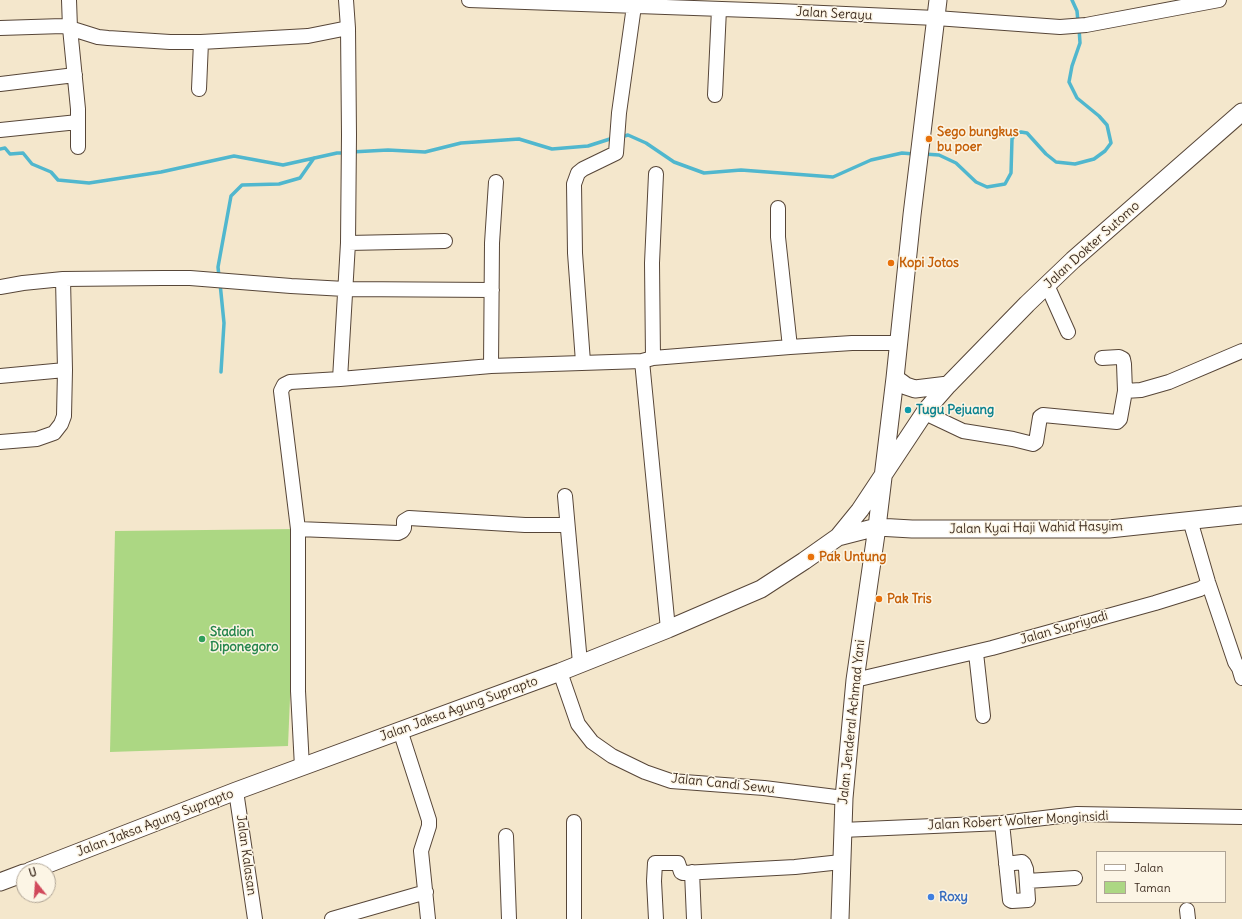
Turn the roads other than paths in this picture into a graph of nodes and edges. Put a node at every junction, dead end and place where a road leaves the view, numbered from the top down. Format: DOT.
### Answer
graph roads {
  1 [pos="69,0"];
  2 [pos="346,0"];
  3 [pos="469,0"];
  4 [pos="938,0"];
  5 [pos="1219,0"];
  6 [pos="634,6"];
  7 [pos="719,9"];
  8 [pos="936,18"];
  9 [pos="0,28"];
  10 [pos="70,28"];
  11 [pos="348,28"];
  12 [pos="201,42"];
  13 [pos="75,75"];
  14 [pos="0,84"];
  15 [pos="199,89"];
  16 [pos="715,95"];
  17 [pos="1242,112"];
  18 [pos="78,122"];
  19 [pos="0,130"];
  20 [pos="78,147"];
  21 [pos="656,174"];
  22 [pos="496,182"];
  23 [pos="778,208"];
  24 [pos="445,241"];
  25 [pos="348,243"];
  26 [pos="63,279"];
  27 [pos="1047,285"];
  28 [pos="0,287"];
  29 [pos="345,289"];
  30 [pos="492,290"];
  31 [pos="1068,332"];
  32 [pos="900,343"];
  33 [pos="790,347"];
  34 [pos="1242,351"];
  35 [pos="1102,358"];
  36 [pos="648,360"];
  37 [pos="582,362"];
  38 [pos="491,366"];
  39 [pos="65,370"];
  40 [pos="0,376"];
  41 [pos="895,378"];
  42 [pos="340,380"];
  43 [pos="948,385"];
  44 [pos="1125,391"];
  45 [pos="924,413"];
  46 [pos="0,442"];
  47 [pos="883,477"];
  48 [pos="565,496"];
  49 [pos="1242,516"];
  50 [pos="1190,520"];
  51 [pos="567,525"];
  52 [pos="877,527"];
  53 [pos="298,529"];
  54 [pos="838,537"];
  55 [pos="1208,582"];
  56 [pos="668,629"];
  57 [pos="976,653"];
  58 [pos="580,663"];
  59 [pos="1239,669"];
  60 [pos="560,672"];
  61 [pos="855,680"];
  62 [pos="983,716"];
  63 [pos="400,730"];
  64 [pos="302,767"];
  65 [pos="236,791"];
  66 [pos="844,798"];
  67 [pos="1242,817"];
  68 [pos="574,822"];
  69 [pos="1002,823"];
  70 [pos="842,830"];
  71 [pos="506,836"];
  72 [pos="841,862"];
  73 [pos="51,863"];
  74 [pos="1006,864"];
  75 [pos="692,872"];
  76 [pos="16,876"];
  77 [pos="1075,878"];
  78 [pos="1027,881"];
  79 [pos="0,882"];
  80 [pos="426,892"];
  81 [pos="255,919"];
  82 [pos="332,919"];
  83 [pos="428,919"];
  84 [pos="509,919"];
  85 [pos="574,919"];
  86 [pos="656,919"];
  87 [pos="694,919"];
  88 [pos="840,919"];
  1 -- 10 [label="street"];
  2 -- 11 [label="street"];
  3 -- 6 [label="street, Jalan Serayu"];
  4 -- 8 [label="main road, Jalan Jenderal Achmad Yani"];
  5 -- 8 [label="street, Jalan Serayu"];
  6 -- 7 [label="street, Jalan Serayu"];
  6 -- 37 [label="street"];
  7 -- 8 [label="street, Jalan Serayu"];
  7 -- 16 [label="street"];
  8 -- 32 [label="main road, Jalan Jenderal Achmad Yani"];
  9 -- 10 [label="street"];
  10 -- 12 [label="street"];
  10 -- 13 [label="street"];
  11 -- 12 [label="street"];
  11 -- 25 [label="street"];
  12 -- 15 [label="street"];
  13 -- 14 [label="street"];
  13 -- 18 [label="street"];
  17 -- 27 [label="main road, Jalan Dokter Sutomo"];
  18 -- 19 [label="street"];
  18 -- 20 [label="street"];
  21 -- 36 [label="street"];
  22 -- 30 [label="street"];
  23 -- 33 [label="street"];
  24 -- 25 [label="street"];
  25 -- 29 [label="street"];
  26 -- 28 [label="street"];
  26 -- 29 [label="street"];
  26 -- 39 [label="street"];
  27 -- 31 [label="street"];
  27 -- 43 [label="main road, Jalan Dokter Sutomo"];
  29 -- 30 [label="street"];
  29 -- 42 [label="street"];
  30 -- 38 [label="street"];
  32 -- 33 [label="street"];
  32 -- 41 [label="main road, Jalan Jenderal Achmad Yani"];
  33 -- 36 [label="street"];
  34 -- 44 [label="street"];
  35 -- 44 [label="street"];
  36 -- 37 [label="street"];
  36 -- 56 [label="street"];
  37 -- 38 [label="street"];
  38 -- 42 [label="street"];
  39 -- 40 [label="street"];
  39 -- 46 [label="street"];
  41 -- 43 [label="main road"];
  41 -- 47 [label="main road, Jalan Jenderal Achmad Yani"];
  42 -- 53 [label="street"];
  43 -- 45 [label="main road, Jalan Dokter Sutomo"];
  44 -- 45 [label="street"];
  45 -- 47 [label="main road, Jalan Dokter Sutomo"];
  47 -- 52 [label="main road, Jalan Jenderal Achmad Yani"];
  47 -- 54 [label="main road, Jalan Dokter Sutomo"];
  48 -- 51 [label="street"];
  49 -- 50 [label="main road, Jalan Kyai Haji Wahid Hasyim"];
  50 -- 52 [label="main road, Jalan Kyai Haji Wahid Hasyim"];
  50 -- 55 [label="street"];
  51 -- 53 [label="street"];
  51 -- 58 [label="street"];
  52 -- 54 [label="main road, Jalan Jaksa Agung Suprapto"];
  52 -- 61 [label="main road, Jalan Jenderal Achmad Yani"];
  53 -- 64 [label="street"];
  54 -- 56 [label="main road, Jalan Jaksa Agung Suprapto"];
  55 -- 57 [label="street, Jalan Supriyadi"];
  55 -- 59 [label="street"];
  56 -- 58 [label="main road, Jalan Jaksa Agung Suprapto"];
  57 -- 61 [label="street, Jalan Supriyadi"];
  57 -- 62 [label="street"];
  58 -- 60 [label="main road, Jalan Jaksa Agung Suprapto"];
  60 -- 63 [label="main road, Jalan Jaksa Agung Suprapto"];
  60 -- 66 [label="street, Jalan Candi Sewu"];
  61 -- 66 [label="main road, Jalan Jenderal Achmad Yani"];
  63 -- 64 [label="main road, Jalan Jaksa Agung Suprapto"];
  63 -- 80 [label="street"];
  64 -- 65 [label="main road, Jalan Jaksa Agung Suprapto"];
  65 -- 73 [label="main road, Jalan Jaksa Agung Suprapto"];
  65 -- 81 [label="street, Jalan Kalasan"];
  66 -- 70 [label="main road, Jalan Jenderal Achmad Yani"];
  67 -- 69 [label="street, Jalan Robert Wolter Monginsidi"];
  68 -- 85 [label="street"];
  69 -- 70 [label="street, Jalan Robert Wolter Monginsidi"];
  69 -- 74 [label="street"];
  70 -- 72 [label="main road, Jalan Jenderal Achmad Yani"];
  71 -- 84 [label="street"];
  72 -- 75 [label="street"];
  72 -- 88 [label="main road, Jalan Jenderal Achmad Yani"];
  74 -- 78 [label="street"];
  74 -- 78 [label="street"];
  75 -- 86 [label="street"];
  75 -- 87 [label="street"];
  76 -- 79 [label="main road"];
  77 -- 78 [label="street"];
  80 -- 82 [label="street"];
  80 -- 83 [label="street"];
}
